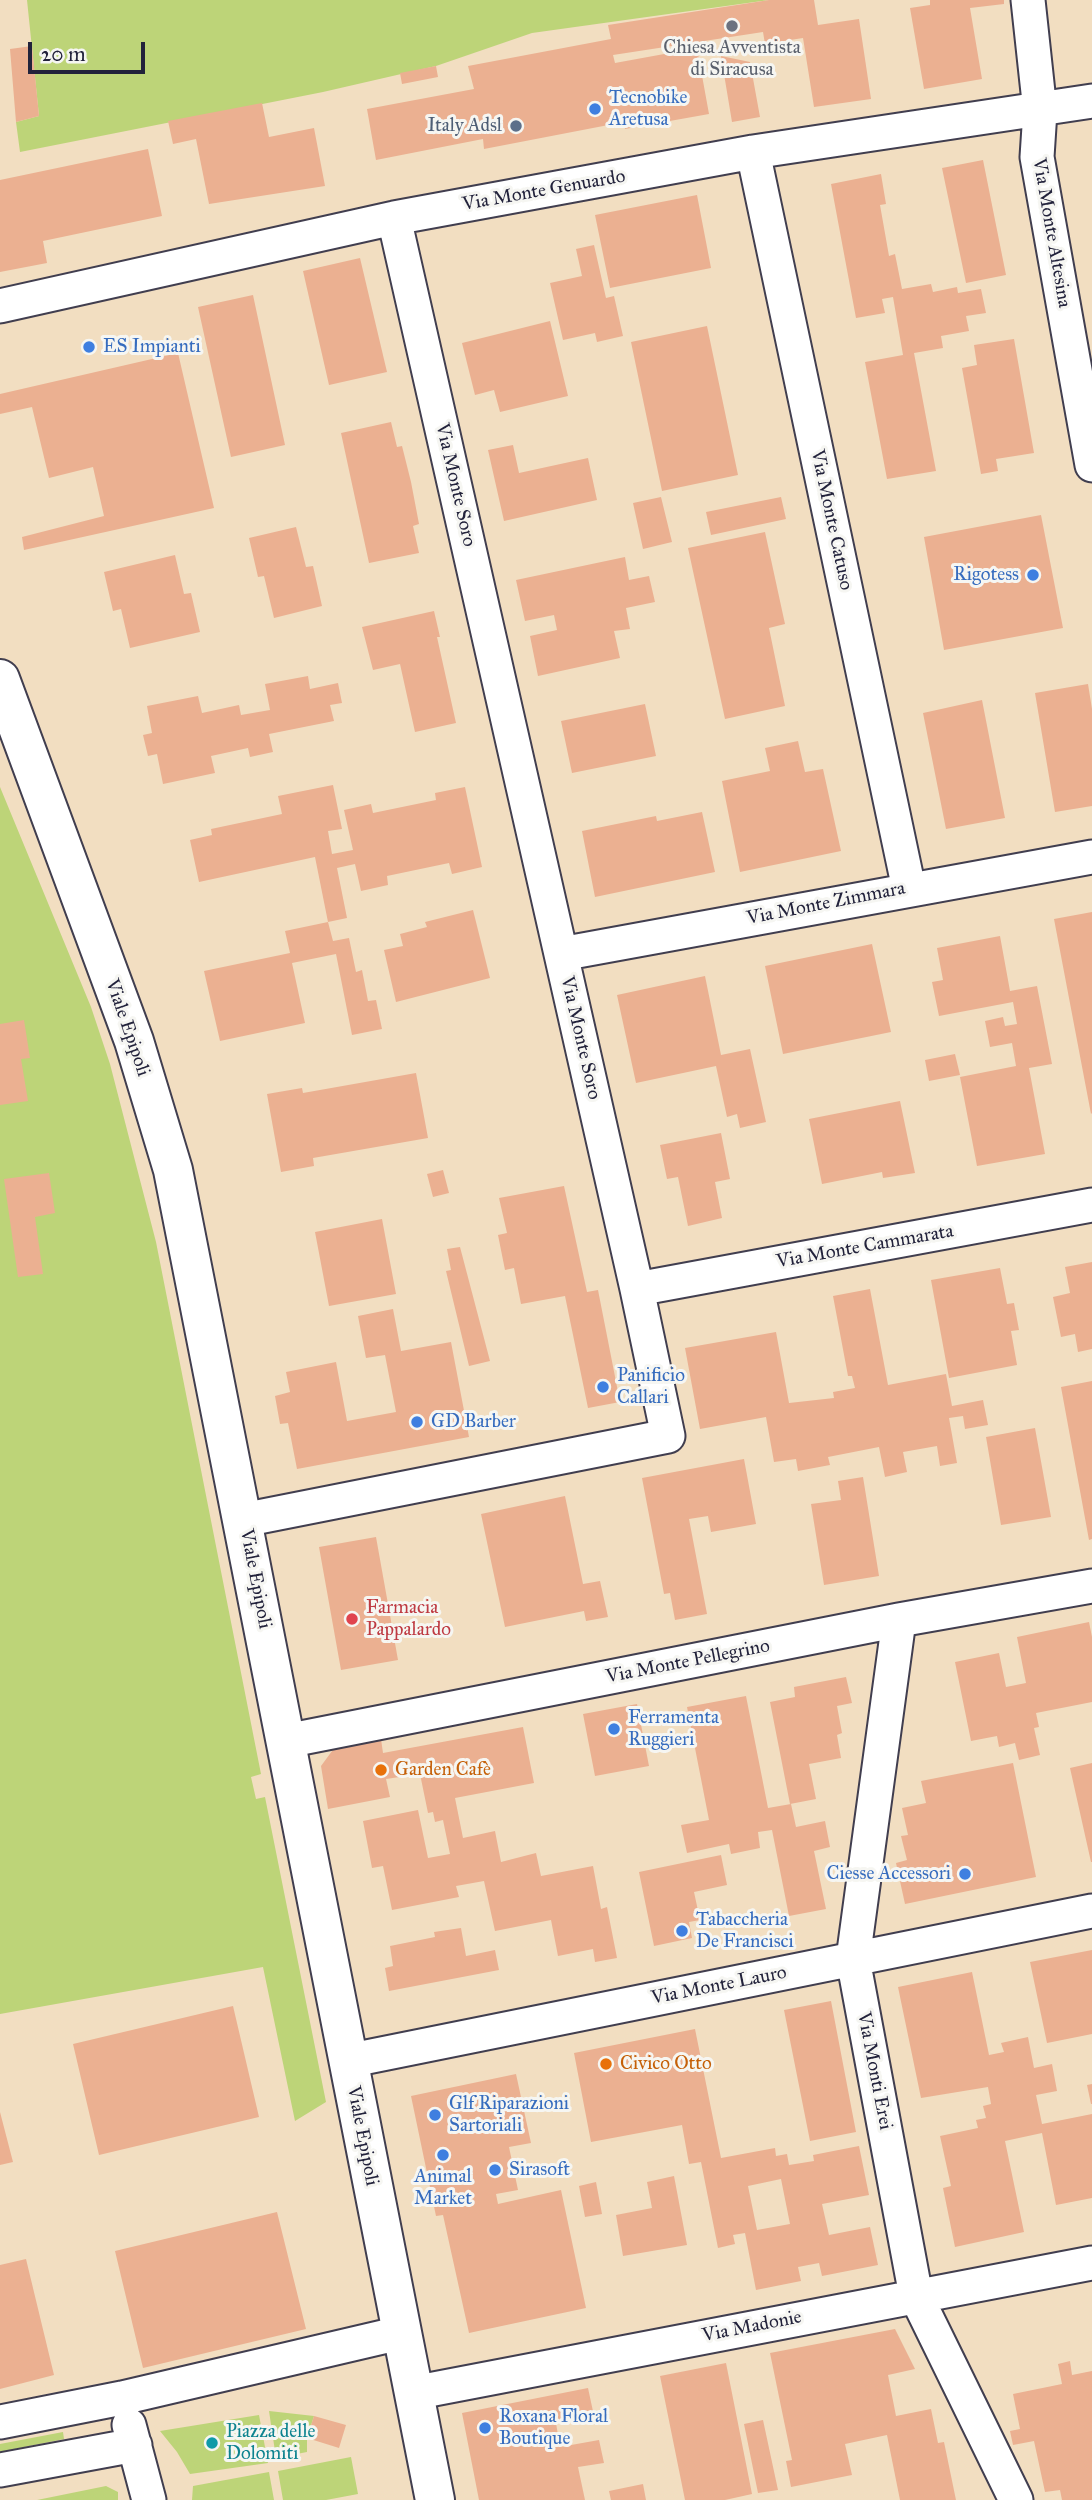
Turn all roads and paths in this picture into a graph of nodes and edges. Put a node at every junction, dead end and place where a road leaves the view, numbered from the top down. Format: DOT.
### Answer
graph roads {
  1 [pos="1028,0"];
  2 [pos="1092,101"];
  3 [pos="1040,111"];
  4 [pos="753,152"];
  5 [pos="394,218"];
  6 [pos="0,306"];
  7 [pos="1092,465"];
  8 [pos="0,679"];
  9 [pos="1092,857"];
  10 [pos="909,888"];
  11 [pos="561,954"];
  12 [pos="1092,1205"];
  13 [pos="638,1289"];
  14 [pos="243,1520"];
  15 [pos="1092,1586"];
  16 [pos="900,1620"];
  17 [pos="286,1741"];
  18 [pos="1092,1911"];
  19 [pos="853,1959"];
  20 [pos="347,2061"];
  21 [pos="1092,2263"];
  22 [pos="916,2296"];
  23 [pos="400,2333"];
  24 [pos="413,2393"];
  25 [pos="122,2398"];
  26 [pos="0,2422"];
  27 [pos="135,2445"];
  28 [pos="0,2470"];
  29 [pos="149,2500"];
  30 [pos="435,2500"];
  31 [pos="1016,2500"];
  1 -- 3 [label="street, Via Monte Altesina"];
  2 -- 3 [label="street, Via Monte Genuardo"];
  3 -- 4 [label="street, Via Monte Genuardo"];
  3 -- 7 [label="street, Via Monte Altesina"];
  4 -- 5 [label="street, Via Monte Genuardo"];
  4 -- 10 [label="street, Via Monte Catuso"];
  5 -- 6 [label="street, Via Monte Genuardo"];
  5 -- 11 [label="street, Via Monte Soro"];
  8 -- 14 [label="main road, Viale Epipoli"];
  9 -- 10 [label="street, Via Monte Zimmara"];
  10 -- 11 [label="street, Via Monte Zimmara"];
  11 -- 13 [label="street, Via Monte Soro"];
  12 -- 13 [label="street, Via Monte Cammarata"];
  13 -- 14 [label="street, Via Monte Soro"];
  14 -- 17 [label="main road, Viale Epipoli"];
  15 -- 16 [label="street, Via Monte Pellegrino"];
  16 -- 17 [label="street, Via Monte Pellegrino"];
  16 -- 19 [label="street, Via Monti Erei"];
  17 -- 20 [label="main road, Viale Epipoli"];
  18 -- 19 [label="street, Via Monte Lauro"];
  19 -- 20 [label="street, Via Monte Lauro"];
  19 -- 22 [label="street, Via Monti Erei"];
  20 -- 23 [label="main road, Viale Epipoli"];
  21 -- 22 [label="street, Via Madonie"];
  22 -- 24 [label="street, Via Madonie"];
  22 -- 31 [label="street, Via Monti Erei"];
  23 -- 24 [label="main road, Viale Epipoli"];
  23 -- 25 [label="street"];
  24 -- 30 [label="main road, Viale Epipoli"];
  25 -- 26 [label="street"];
  25 -- 27 [label="street"];
  27 -- 28 [label="street"];
  27 -- 29 [label="street"];
}
